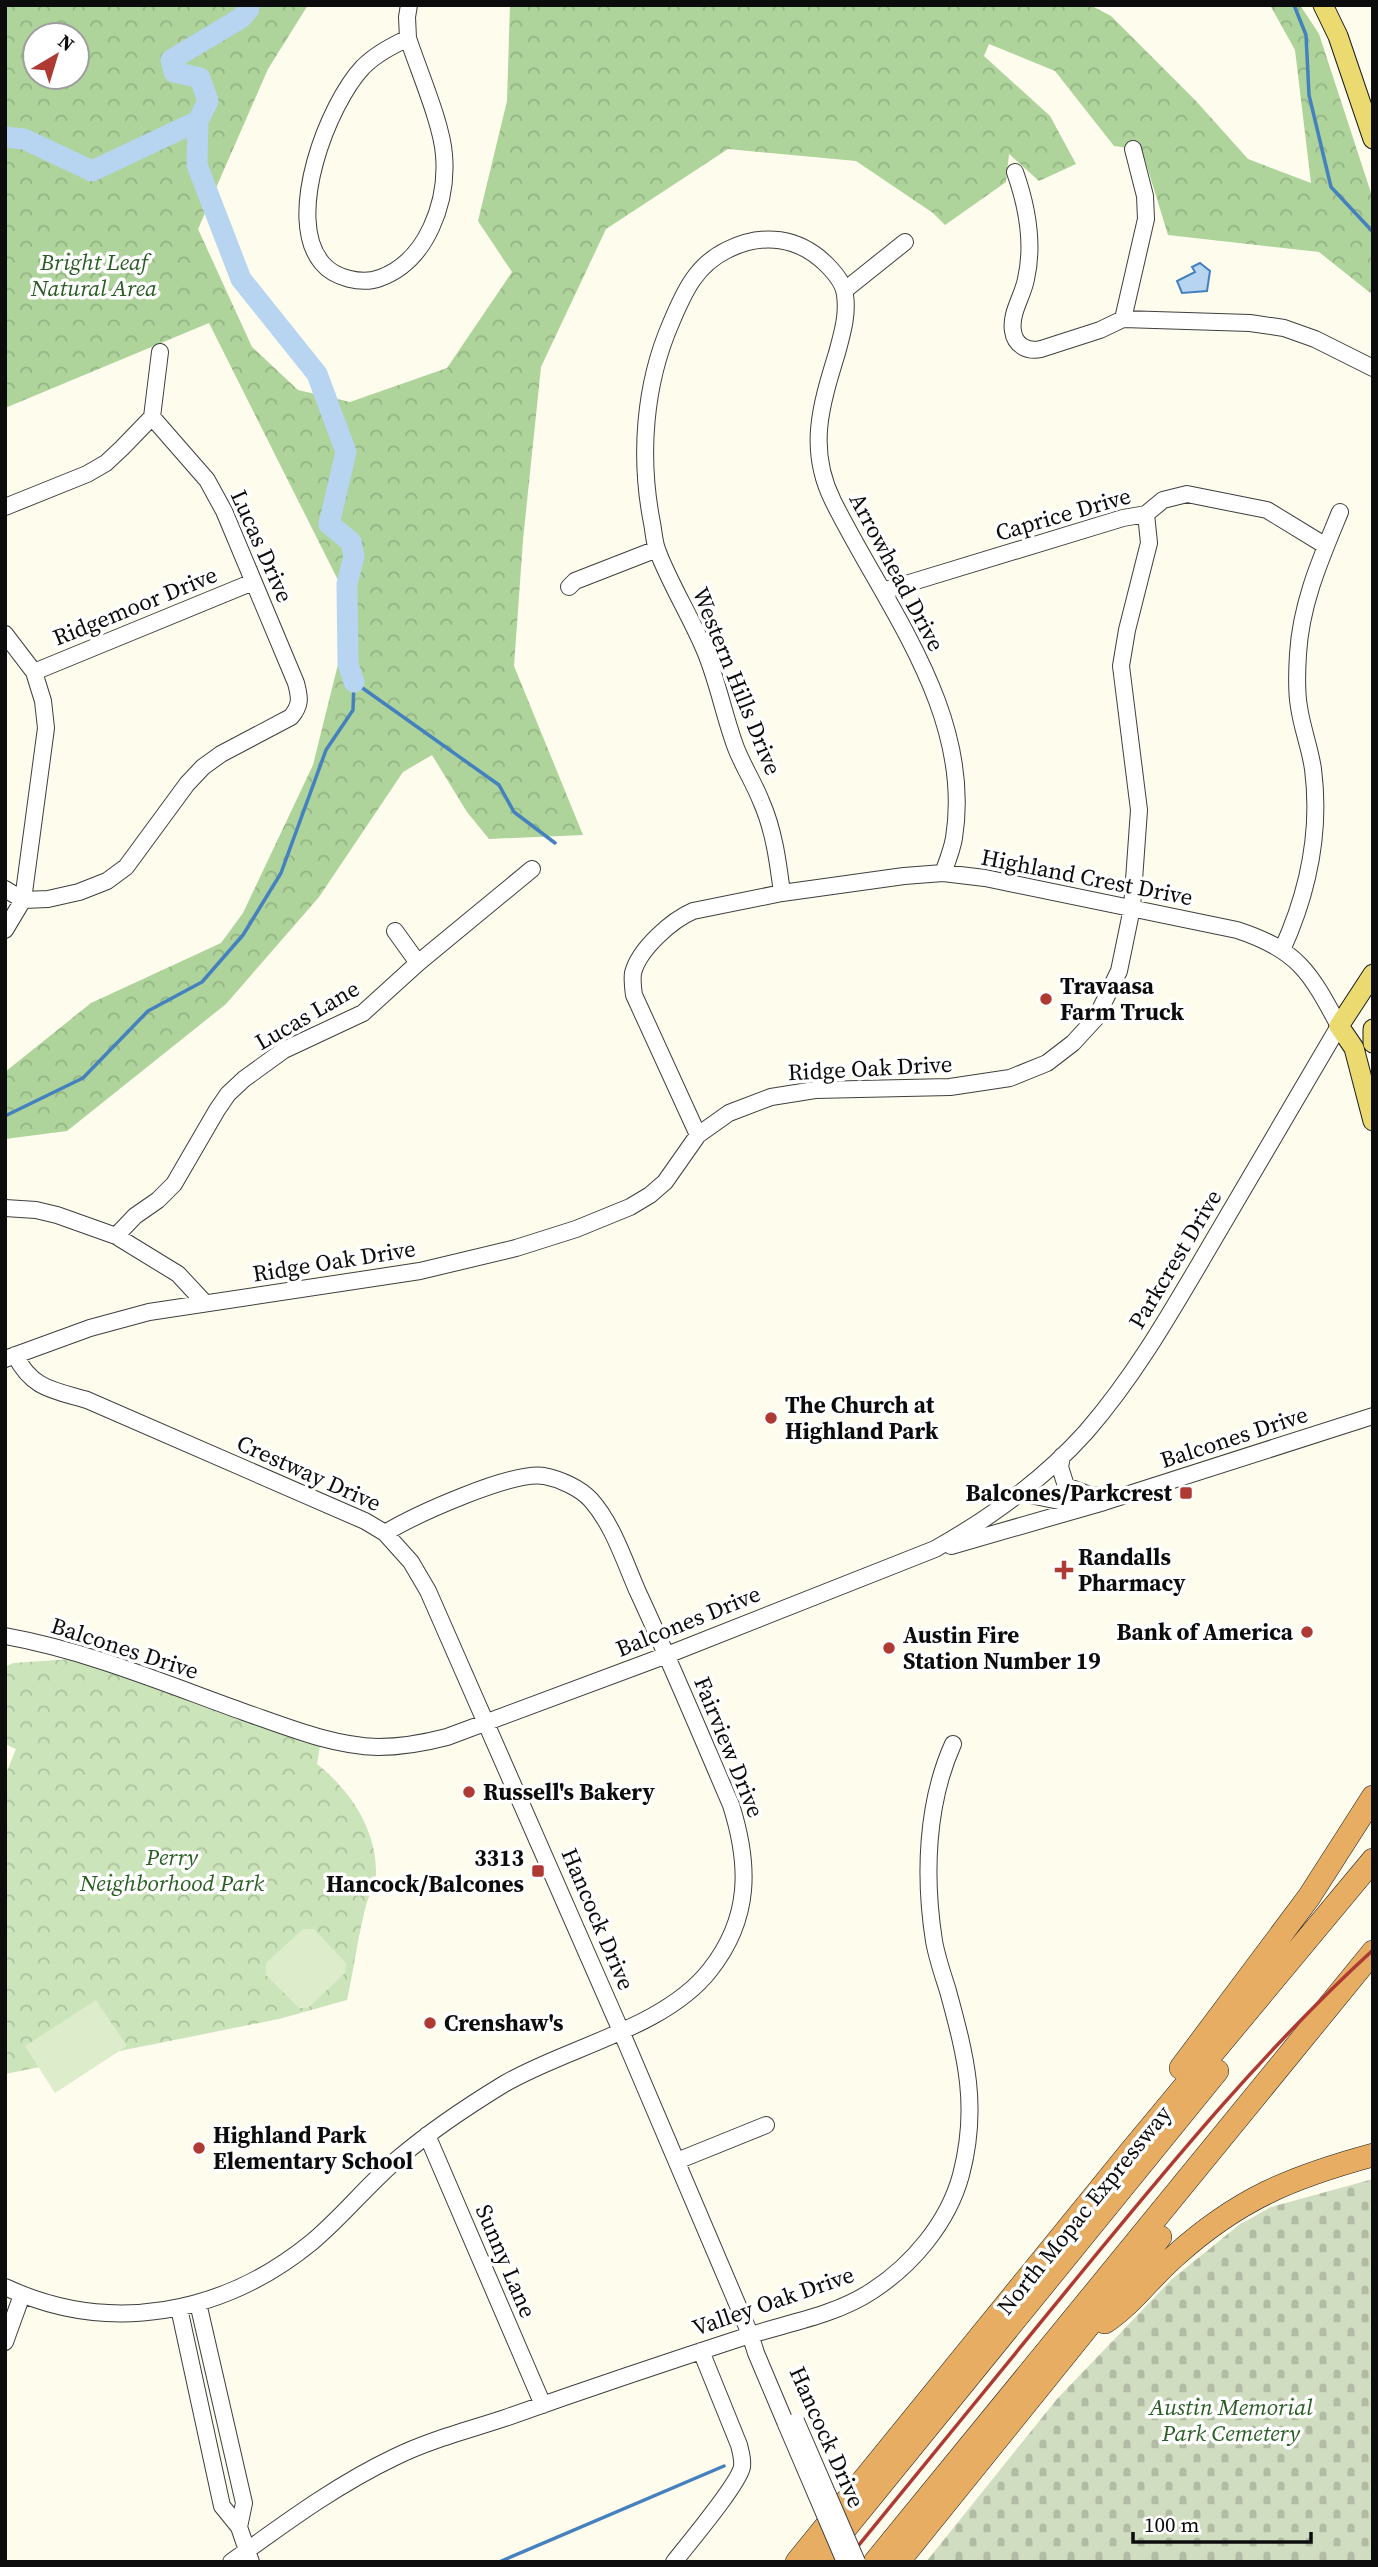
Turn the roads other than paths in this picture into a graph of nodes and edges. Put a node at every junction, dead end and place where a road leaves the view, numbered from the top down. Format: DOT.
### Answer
graph roads {
  1 [pos="409,5"];
  2 [pos="1323,5"];
  3 [pos="408,38"];
  4 [pos="1373,139"];
  5 [pos="1133,149"];
  6 [pos="1015,172"];
  7 [pos="905,242"];
  8 [pos="845,290"];
  9 [pos="1123,319"];
  10 [pos="160,352"];
  11 [pos="1373,368"];
  12 [pos="152,417"];
  13 [pos="5,507"];
  14 [pos="1340,512"];
  15 [pos="1146,514"];
  16 [pos="1326,546"];
  17 [pos="657,549"];
  18 [pos="253,582"];
  19 [pos="569,587"];
  20 [pos="883,591"];
  21 [pos="5,634"];
  22 [pos="34,673"];
  23 [pos="532,869"];
  24 [pos="943,873"];
  25 [pos="5,889"];
  26 [pos="782,893"];
  27 [pos="23,900"];
  28 [pos="1132,908"];
  29 [pos="5,930"];
  30 [pos="395,931"];
  31 [pos="1283,950"];
  32 [pos="418,963"];
  33 [pos="1373,974"];
  34 [pos="1339,1026"];
  35 [pos="1373,1029"];
  36 [pos="1373,1042"];
  37 [pos="1373,1121"];
  38 [pos="698,1135"];
  39 [pos="5,1208"];
  40 [pos="117,1236"];
  41 [pos="205,1303"];
  42 [pos="10,1357"];
  43 [pos="1373,1416"];
  44 [pos="1062,1456"];
  45 [pos="1020,1493"];
  46 [pos="1125,1495"];
  47 [pos="1088,1506"];
  48 [pos="385,1533"];
  49 [pos="935,1549"];
  50 [pos="5,1636"];
  51 [pos="667,1655"];
  52 [pos="487,1721"];
  53 [pos="953,1744"];
  54 [pos="1373,1797"];
  55 [pos="1373,1860"];
  56 [pos="1373,1882"];
  57 [pos="1373,1952"];
  58 [pos="1373,1973"];
  59 [pos="621,2031"];
  60 [pos="766,2125"];
  61 [pos="427,2135"];
  62 [pos="1131,2151"];
  63 [pos="1373,2155"];
  64 [pos="677,2161"];
  65 [pos="1186,2192"];
  66 [pos="5,2287"];
  67 [pos="22,2295"];
  68 [pos="198,2303"];
  69 [pos="179,2308"];
  70 [pos="750,2334"];
  71 [pos="1079,2339"];
  72 [pos="5,2342"];
  73 [pos="701,2350"];
  74 [pos="543,2405"];
  75 [pos="791,2423"];
  76 [pos="239,2527"];
  77 [pos="249,2556"];
  78 [pos="232,2562"];
  79 [pos="674,2562"];
  80 [pos="797,2562"];
  81 [pos="818,2562"];
  82 [pos="845,2562"];
  83 [pos="857,2562"];
  84 [pos="876,2562"];
  85 [pos="898,2562"];
  1 -- 3 [label="street"];
  2 -- 4 [label="main road"];
  3 -- 3 [label="street"];
  5 -- 9 [label="street"];
  6 -- 9 [label="street"];
  7 -- 8 [label="street"];
  8 -- 17 [label="street, Western Hills Drive"];
  8 -- 20 [label="street, Arrowhead Drive"];
  9 -- 11 [label="street"];
  10 -- 12 [label="street"];
  12 -- 13 [label="street"];
  12 -- 18 [label="street, Lucas Drive"];
  14 -- 16 [label="street"];
  15 -- 16 [label="street, Caprice Drive"];
  15 -- 20 [label="street, Caprice Drive"];
  15 -- 28 [label="street, Ridge Oak Drive"];
  16 -- 31 [label="street"];
  17 -- 19 [label="street"];
  17 -- 26 [label="street, Western Hills Drive"];
  18 -- 22 [label="street, Ridgemoor Drive"];
  18 -- 27 [label="street, Lucas Drive"];
  20 -- 24 [label="street, Arrowhead Drive"];
  21 -- 22 [label="street"];
  22 -- 27 [label="street"];
  23 -- 32 [label="street, Lucas Lane"];
  24 -- 26 [label="street, Highland Crest Drive"];
  24 -- 28 [label="street, Highland Crest Drive"];
  25 -- 27 [label="street"];
  26 -- 38 [label="street"];
  27 -- 29 [label="street"];
  28 -- 31 [label="street, Highland Crest Drive"];
  28 -- 38 [label="street, Ridge Oak Drive"];
  30 -- 32 [label="street"];
  31 -- 34 [label="street, Highland Crest Drive"];
  32 -- 40 [label="street, Lucas Lane"];
  33 -- 34 [label="main road"];
  34 -- 37 [label="main road"];
  34 -- 44 [label="street, Parkcrest Drive"];
  35 -- 36 [label="main road"];
  38 -- 41 [label="street, Ridge Oak Drive"];
  39 -- 40 [label="street"];
  40 -- 41 [label="street"];
  41 -- 42 [label="street, Ridge Oak Drive"];
  42 -- 48 [label="street, Crestway Drive"];
  43 -- 46 [label="street, Balcones Drive"];
  44 -- 45 [label="street, Parkcrest Drive"];
  44 -- 46 [label="street"];
  45 -- 47 [label="street, Balcones Drive"];
  45 -- 49 [label="street, Balcones Drive"];
  46 -- 47 [label="street, Balcones Drive"];
  47 -- 49 [label="street"];
  48 -- 51 [label="street, Crestway Drive"];
  48 -- 52 [label="street, Hancock Drive"];
  49 -- 51 [label="street, Balcones Drive"];
  50 -- 52 [label="street, Balcones Drive"];
  51 -- 52 [label="street, Balcones Drive"];
  51 -- 59 [label="street, Fairview Drive"];
  52 -- 59 [label="street, Hancock Drive"];
  53 -- 70 [label="street, Valley Oak Drive"];
  54 -- 62 [label="highway"];
  55 -- 62 [label="highway, North Mopac Expressway"];
  56 -- 81 [label="highway"];
  57 -- 65 [label="highway"];
  58 -- 65 [label="highway"];
  59 -- 61 [label="street, Fairview Drive"];
  59 -- 64 [label="street, Hancock Drive"];
  60 -- 64 [label="street"];
  61 -- 68 [label="street, Fairview Drive"];
  61 -- 74 [label="street, Sunny Lane"];
  62 -- 80 [label="highway, North Mopac Expressway"];
  63 -- 71 [label="highway"];
  64 -- 70 [label="street, Hancock Drive"];
  65 -- 71 [label="highway"];
  65 -- 84 [label="highway"];
  66 -- 67 [label="street, Fairview Drive"];
  67 -- 69 [label="street, Fairview Drive"];
  67 -- 72 [label="street"];
  68 -- 69 [label="street, Fairview Drive"];
  68 -- 76 [label="street"];
  69 -- 76 [label="street"];
  70 -- 73 [label="street, Valley Oak Drive"];
  70 -- 75 [label="street, Hancock Drive"];
  71 -- 85 [label="highway"];
  73 -- 74 [label="street, Valley Oak Drive"];
  73 -- 79 [label="street"];
  74 -- 77 [label="street, Valley Oak Drive"];
  75 -- 82 [label="street, Hancock Drive, bridge"];
  75 -- 83 [label="street, Hancock Drive, bridge"];
  76 -- 77 [label="street"];
  77 -- 78 [label="street, Valley Oak Drive"];
}
